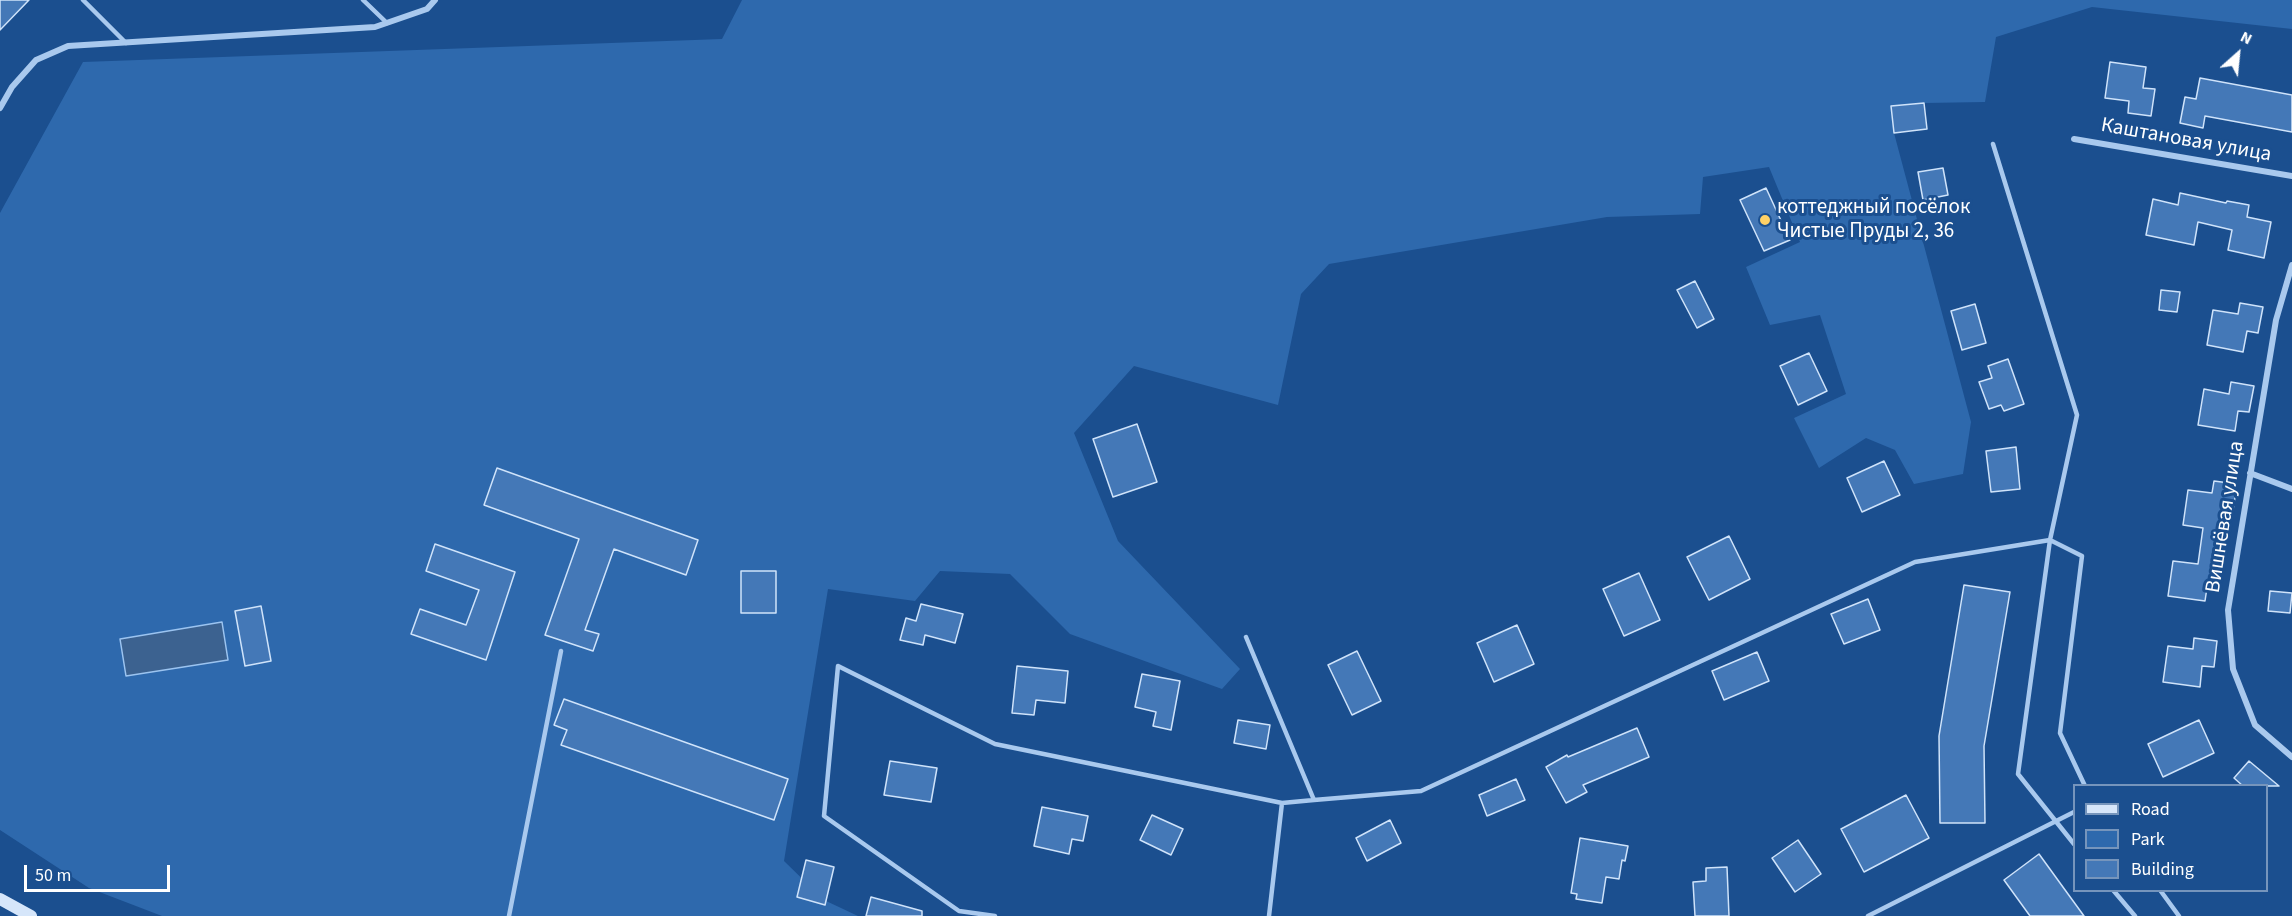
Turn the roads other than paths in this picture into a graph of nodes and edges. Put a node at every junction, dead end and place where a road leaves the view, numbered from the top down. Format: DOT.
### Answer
graph roads {
  1 [pos="83,0"];
  2 [pos="363,0"];
  3 [pos="435,0"];
  4 [pos="388,24"];
  5 [pos="126,43"];
  6 [pos="0,108"];
  7 [pos="2074,139"];
  8 [pos="1993,144"];
  9 [pos="2292,176"];
  10 [pos="2292,265"];
  11 [pos="2250,473"];
  12 [pos="2292,489"];
  13 [pos="2050,540"];
  14 [pos="1246,637"];
  15 [pos="561,651"];
  16 [pos="2292,757"];
  17 [pos="2084,784"];
  18 [pos="1314,800"];
  19 [pos="1282,803"];
  20 [pos="2073,812"];
  21 [pos="2055,821"];
  22 [pos="2073,843"];
  23 [pos="2115,892"];
  24 [pos="2161,892"];
  25 [pos="0,898"];
  26 [pos="32,916"];
  27 [pos="509,916"];
  28 [pos="995,916"];
  29 [pos="1269,916"];
  30 [pos="1868,916"];
  31 [pos="2135,916"];
  32 [pos="2179,916"];
  1 -- 5 [label="lane"];
  2 -- 4 [label="lane"];
  3 -- 4 [label="street"];
  4 -- 5 [label="street"];
  5 -- 6 [label="street"];
  7 -- 9 [label="street, Каштановая улица"];
  8 -- 13 [label="lane"];
  10 -- 11 [label="street, Вишнёвая улица"];
  11 -- 12 [label="street"];
  11 -- 16 [label="street, Вишнёвая улица"];
  13 -- 17 [label="lane"];
  13 -- 18 [label="lane"];
  13 -- 21 [label="lane"];
  14 -- 18 [label="lane"];
  15 -- 27 [label="lane"];
  18 -- 19 [label="lane"];
  19 -- 28 [label="lane"];
  19 -- 29 [label="lane"];
  20 -- 21 [label="lane"];
  21 -- 22 [label="lane"];
  21 -- 30 [label="lane"];
  23 -- 31 [label="lane"];
  24 -- 32 [label="lane"];
  25 -- 26 [label="main road"];
}
